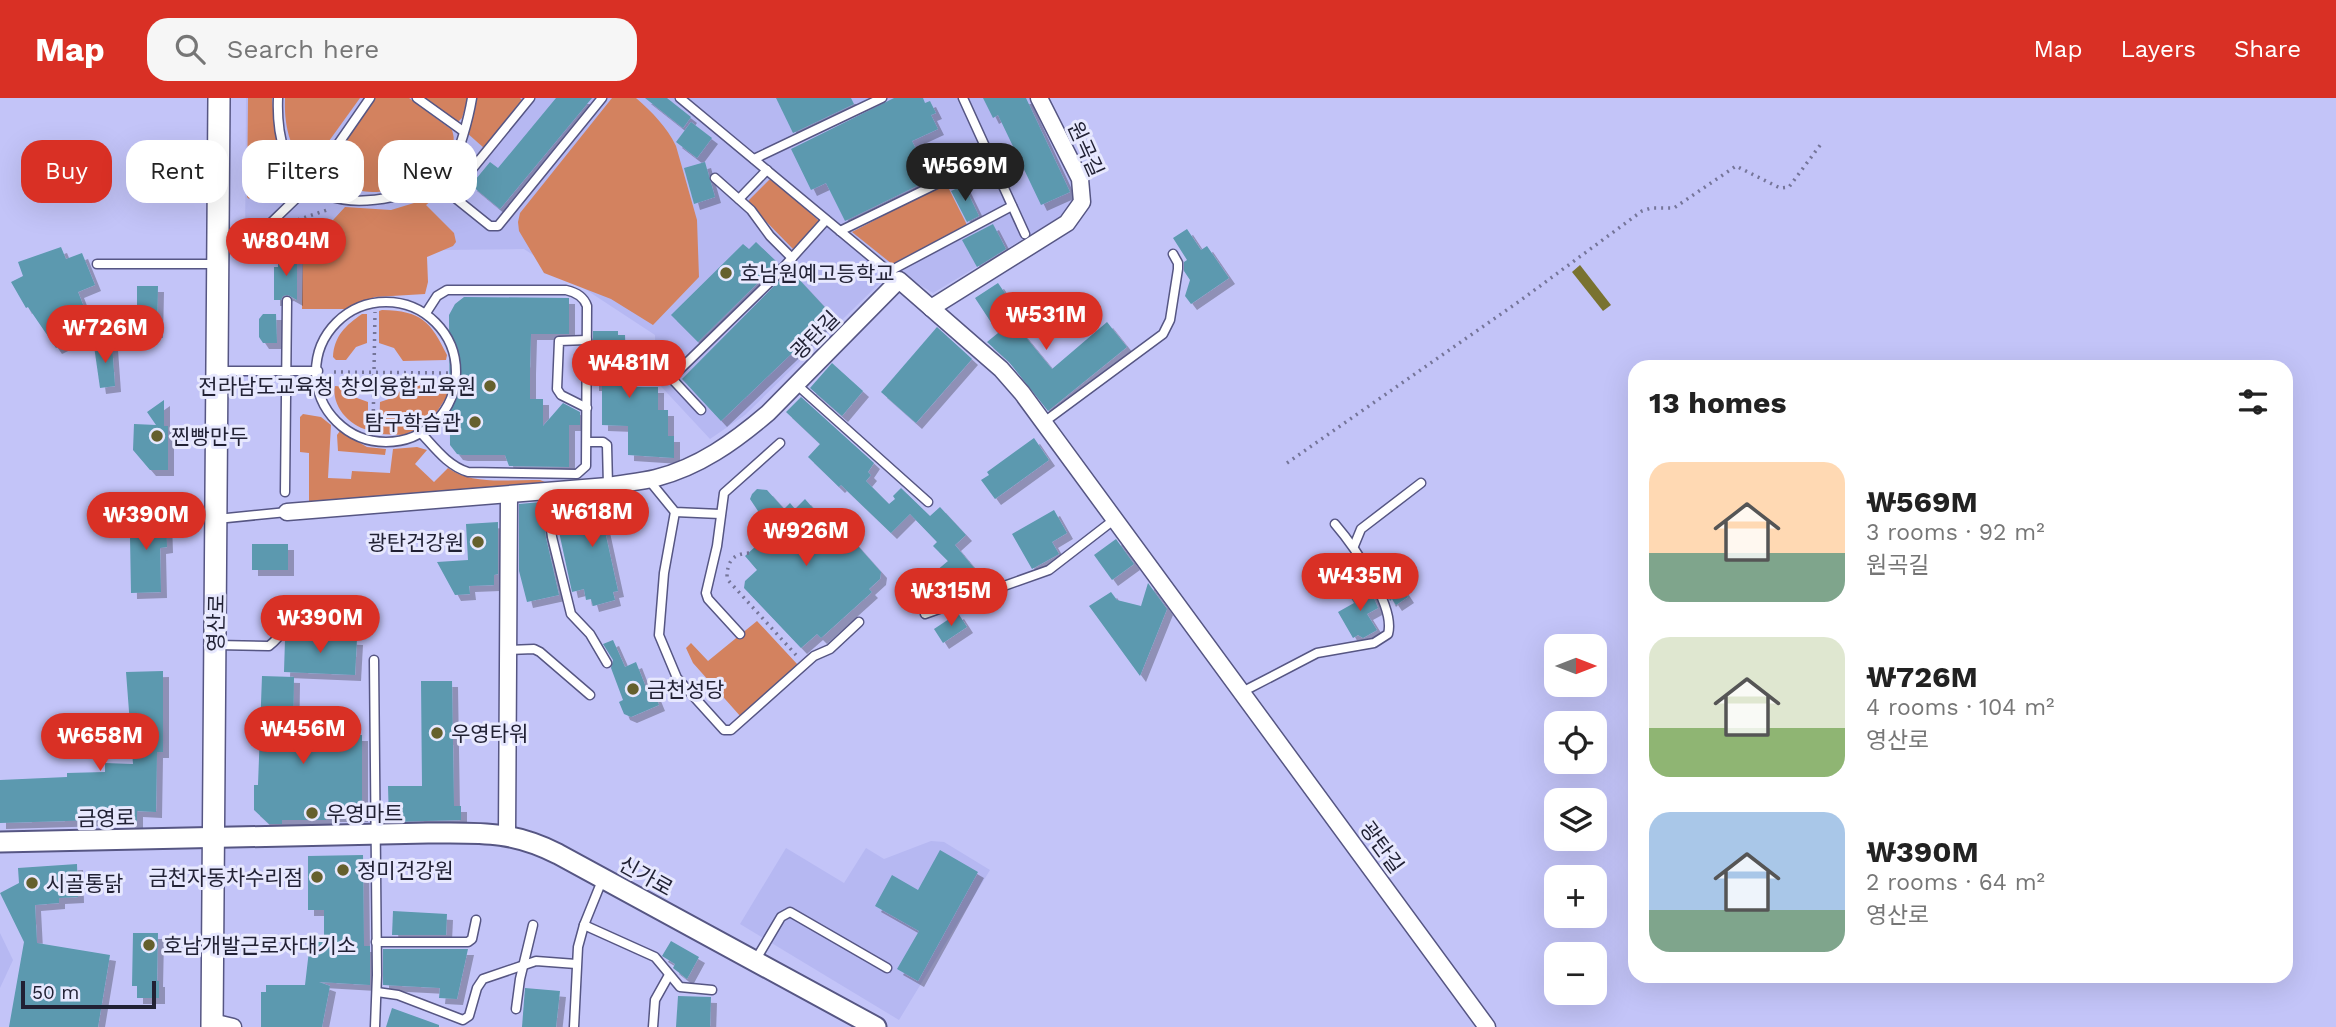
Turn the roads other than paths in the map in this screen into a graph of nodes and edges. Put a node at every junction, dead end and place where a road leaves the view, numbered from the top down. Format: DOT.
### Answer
graph roads {
  1 [pos="219,98"];
  2 [pos="278,98"];
  3 [pos="370,98"];
  4 [pos="418,98"];
  5 [pos="472,98"];
  6 [pos="602,98"];
  7 [pos="680,98"];
  8 [pos="882,98"];
  9 [pos="962,98"];
  10 [pos="1039,98"];
  11 [pos="529,99"];
  12 [pos="463,131"];
  13 [pos="282,140"];
  14 [pos="341,140"];
  15 [pos="460,140"];
  16 [pos="990,158"];
  17 [pos="754,159"];
  18 [pos="477,163"];
  19 [pos="767,170"];
  20 [pos="715,178"];
  21 [pos="739,199"];
  22 [pos="292,203"];
  23 [pos="461,203"];
  24 [pos="1012,206"];
  25 [pos="826,220"];
  26 [pos="840,232"];
  27 [pos="1025,234"];
  28 [pos="1173,254"];
  29 [pos="218,255"];
  30 [pos="792,258"];
  31 [pos="97,264"];
  32 [pos="893,276"];
  33 [pos="287,301"];
  34 [pos="932,307"];
  35 [pos="426,313"];
  36 [pos="587,340"];
  37 [pos="660,366"];
  38 [pos="218,371"];
  39 [pos="286,371"];
  40 [pos="318,371"];
  41 [pos="671,378"];
  42 [pos="796,384"];
  43 [pos="587,408"];
  44 [pos="701,410"];
  45 [pos="1044,422"];
  46 [pos="421,433"];
  47 [pos="587,442"];
  48 [pos="780,443"];
  49 [pos="648,480"];
  50 [pos="1421,483"];
  51 [pos="608,486"];
  52 [pos="285,492"];
  53 [pos="546,492"];
  54 [pos="509,496"];
  55 [pos="928,502"];
  56 [pos="287,512"];
  57 [pos="675,512"];
  58 [pos="720,514"];
  59 [pos="217,519"];
  60 [pos="1115,519"];
  61 [pos="1335,523"];
  62 [pos="1354,546"];
  63 [pos="925,614"];
  64 [pos="320,618"];
  65 [pos="859,622"];
  66 [pos="740,634"];
  67 [pos="216,645"];
  68 [pos="508,650"];
  69 [pos="374,660"];
  70 [pos="607,663"];
  71 [pos="1242,692"];
  72 [pos="590,695"];
  73 [pos="375,835"];
  74 [pos="507,835"];
  75 [pos="213,839"];
  76 [pos="0,842"];
  77 [pos="603,878"];
  78 [pos="476,920"];
  79 [pos="533,925"];
  80 [pos="584,925"];
  81 [pos="376,942"];
  82 [pos="754,961"];
  83 [pos="576,964"];
  84 [pos="523,965"];
  85 [pos="887,968"];
  86 [pos="670,975"];
  87 [pos="712,990"];
  88 [pos="377,992"];
  89 [pos="516,1009"];
  90 [pos="219,1026"];
  91 [pos="375,1027"];
  92 [pos="574,1027"];
  93 [pos="653,1027"];
  94 [pos="876,1027"];
  95 [pos="1487,1027"];
  1 -- 29 [label="main road, 영산로"];
  2 -- 13 [label="lane"];
  3 -- 14 [label="lane"];
  4 -- 12 [label="lane"];
  5 -- 12 [label="lane"];
  6 -- 23 [label="lane"];
  7 -- 17 [label="lane"];
  8 -- 17 [label="lane"];
  9 -- 16 [label="lane"];
  10 -- 34 [label="street, 원곡길"];
  11 -- 18 [label="lane"];
  12 -- 15 [label="lane"];
  16 -- 24 [label="lane"];
  16 -- 26 [label="lane"];
  17 -- 19 [label="lane"];
  19 -- 21 [label="lane"];
  19 -- 25 [label="lane"];
  20 -- 21 [label="lane"];
  21 -- 30 [label="lane"];
  22 -- 29 [label="lane"];
  24 -- 27 [label="lane"];
  24 -- 32 [label="lane"];
  25 -- 26 [label="lane"];
  25 -- 30 [label="lane"];
  26 -- 32 [label="lane"];
  28 -- 45 [label="lane"];
  29 -- 31 [label="lane"];
  29 -- 38 [label="main road, 영산로"];
  30 -- 41 [label="lane"];
  32 -- 34 [label="street, 광탄길"];
  32 -- 42 [label="street, 광탄길"];
  33 -- 39 [label="lane"];
  34 -- 45 [label="street, 광탄길"];
  35 -- 36 [label="lane"];
  35 -- 40 [label="lane"];
  35 -- 46 [label="lane"];
  36 -- 43 [label="lane"];
  36 -- 43 [label="lane"];
  37 -- 41 [label="lane"];
  38 -- 39 [label="lane"];
  38 -- 59 [label="main road, 영산로"];
  39 -- 40 [label="lane"];
  39 -- 52 [label="lane"];
  40 -- 46 [label="lane"];
  41 -- 44 [label="lane"];
  42 -- 49 [label="street, 광탄길"];
  42 -- 55 [label="lane, 광탄길"];
  43 -- 47 [label="lane"];
  45 -- 60 [label="street, 광탄길"];
  46 -- 47 [label="lane"];
  47 -- 51 [label="lane"];
  48 -- 58 [label="lane"];
  49 -- 51 [label="street, 광탄길"];
  49 -- 57 [label="lane"];
  50 -- 62 [label="lane"];
  51 -- 53 [label="street, 광탄길"];
  53 -- 54 [label="street, 광탄길"];
  53 -- 70 [label="lane"];
  54 -- 56 [label="street, 광탄길"];
  54 -- 68 [label="street"];
  56 -- 59 [label="lane"];
  57 -- 58 [label="lane"];
  57 -- 65 [label="lane"];
  58 -- 66 [label="lane"];
  59 -- 67 [label="main road, 영산로"];
  60 -- 63 [label="lane"];
  60 -- 71 [label="street, 광탄길"];
  61 -- 62 [label="lane"];
  62 -- 71 [label="lane"];
  64 -- 67 [label="lane"];
  67 -- 75 [label="main road, 영산로"];
  68 -- 72 [label="lane"];
  68 -- 74 [label="street"];
  69 -- 73 [label="lane"];
  71 -- 95 [label="street, 광탄길"];
  73 -- 74 [label="street, 신가로"];
  73 -- 75 [label="street, 신가로"];
  73 -- 81 [label="lane"];
  74 -- 77 [label="street, 신가로"];
  75 -- 76 [label="street, 금영로"];
  75 -- 90 [label="main road, 영산로"];
  77 -- 80 [label="lane"];
  77 -- 82 [label="street, 신가로"];
  78 -- 81 [label="lane"];
  79 -- 84 [label="lane"];
  80 -- 83 [label="lane"];
  80 -- 86 [label="lane"];
  81 -- 88 [label="lane"];
  82 -- 85 [label="lane"];
  82 -- 94 [label="street, 신가로"];
  83 -- 84 [label="lane"];
  83 -- 92 [label="lane"];
  84 -- 88 [label="lane"];
  84 -- 89 [label="lane"];
  86 -- 87 [label="lane"];
  86 -- 93 [label="lane"];
  88 -- 91 [label="lane"];
}
